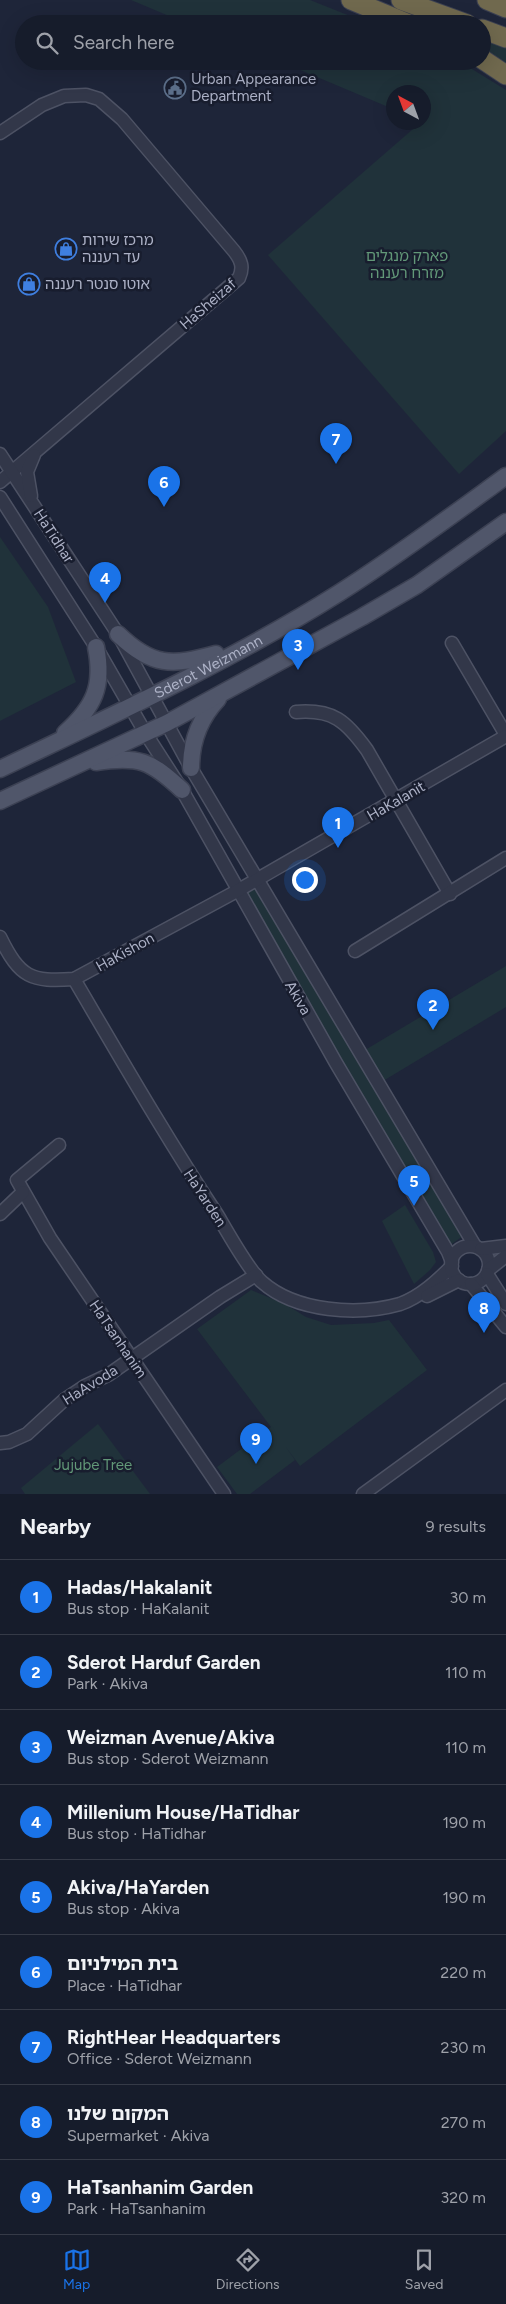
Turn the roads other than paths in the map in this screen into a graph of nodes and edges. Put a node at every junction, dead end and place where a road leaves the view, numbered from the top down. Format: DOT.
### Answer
graph roads {
  1 [pos="351,0"];
  2 [pos="401,0"];
  3 [pos="487,0"];
  4 [pos="506,8"];
  5 [pos="387,15"];
  6 [pos="442,15"];
  7 [pos="491,32"];
  8 [pos="506,38"];
  9 [pos="491,65"];
  10 [pos="506,75"];
  11 [pos="0,133"];
  12 [pos="37,451"];
  13 [pos="0,454"];
  14 [pos="6,472"];
  15 [pos="506,476"];
  16 [pos="0,482"];
  17 [pos="0,497"];
  18 [pos="36,510"];
  19 [pos="506,522"];
  20 [pos="118,634"];
  21 [pos="254,642"];
  22 [pos="452,643"];
  23 [pos="96,647"];
  24 [pos="225,692"];
  25 [pos="152,696"];
  26 [pos="131,706"];
  27 [pos="296,712"];
  28 [pos="167,723"];
  29 [pos="146,734"];
  30 [pos="506,735"];
  31 [pos="53,744"];
  32 [pos="76,765"];
  33 [pos="191,768"];
  34 [pos="0,769"];
  35 [pos="182,790"];
  36 [pos="397,800"];
  37 [pos="0,801"];
  38 [pos="506,858"];
  39 [pos="258,878"];
  40 [pos="237,891"];
  41 [pos="450,894"];
  42 [pos="0,937"];
  43 [pos="355,951"];
  44 [pos="74,979"];
  45 [pos="59,1145"];
  46 [pos="23,1192"];
  47 [pos="0,1214"];
  48 [pos="506,1246"];
  49 [pos="478,1247"];
  50 [pos="506,1256"];
  51 [pos="452,1264"];
  52 [pos="488,1272"];
  53 [pos="256,1275"];
  54 [pos="465,1282"];
  55 [pos="408,1300"];
  56 [pos="506,1304"];
  57 [pos="506,1327"];
  58 [pos="131,1359"];
  59 [pos="506,1390"];
  60 [pos="0,1443"];
  61 [pos="224,1494"];
  62 [pos="363,1494"];
  1 -- 5 [label="highway"];
  2 -- 6 [label="highway"];
  3 -- 4 [label="highway"];
  7 -- 8 [label="highway"];
  9 -- 10 [label="highway"];
  11 -- 12 [label="street, HaSheizaf"];
  12 -- 14 [label="street, HaSheizaf"];
  12 -- 18 [label="street"];
  13 -- 14 [label="street, HaTidhar"];
  14 -- 16 [label="street, HaSheizaf"];
  14 -- 18 [label="street, HaTidhar"];
  15 -- 21 [label="main road, Sderot Weizmann"];
  17 -- 23 [label="street, HaTidhar"];
  18 -- 20 [label="street, HaTidhar"];
  19 -- 24 [label="main road, Sderot Weizmann"];
  20 -- 21 [label="main road"];
  20 -- 25 [label="street, HaTidhar"];
  21 -- 25 [label="main road, Sderot Weizmann"];
  22 -- 30 [label="street"];
  23 -- 26 [label="street, HaTidhar"];
  23 -- 31 [label="main road"];
  24 -- 28 [label="main road, Sderot Weizmann"];
  24 -- 33 [label="main road"];
  25 -- 26 [label="main road, Sderot Weizmann"];
  25 -- 28 [label="street, HaTidhar"];
  26 -- 29 [label="street, HaTidhar"];
  26 -- 31 [label="main road, Sderot Weizmann"];
  27 -- 36 [label="street"];
  28 -- 29 [label="main road, Sderot Weizmann"];
  28 -- 33 [label="street, Akiva"];
  29 -- 32 [label="main road, Sderot Weizmann"];
  29 -- 35 [label="street, Akiva"];
  30 -- 36 [label="street, HaKalanit"];
  31 -- 34 [label="main road, Sderot Weizmann"];
  32 -- 35 [label="main road"];
  32 -- 37 [label="main road, Sderot Weizmann"];
  33 -- 39 [label="street, Akiva"];
  35 -- 40 [label="street, Akiva"];
  36 -- 39 [label="street, HaKalanit"];
  36 -- 41 [label="street"];
  38 -- 41 [label="street"];
  39 -- 40 [label="street, HaKishon"];
  39 -- 49 [label="street, Akiva"];
  40 -- 44 [label="street, HaKishon"];
  40 -- 51 [label="street, Akiva"];
  41 -- 43 [label="street"];
  42 -- 44 [label="street, HaKishon"];
  44 -- 53 [label="street, HaYarden"];
  45 -- 46 [label="street"];
  46 -- 47 [label="street"];
  46 -- 58 [label="street, HaTsanhanim"];
  48 -- 49 [label="street"];
  49 -- 51 [label="street"];
  49 -- 52 [label="street"];
  50 -- 52 [label="street"];
  51 -- 54 [label="street"];
  51 -- 55 [label="street, HaYarden"];
  52 -- 54 [label="street"];
  52 -- 56 [label="street"];
  53 -- 55 [label="street, HaYarden"];
  53 -- 58 [label="street, HaAvoda"];
  54 -- 55 [label="street, HaYarden"];
  54 -- 57 [label="street"];
  58 -- 60 [label="street, HaAvoda"];
  58 -- 61 [label="street, HaTsanhanim"];
  59 -- 62 [label="street"];
}
